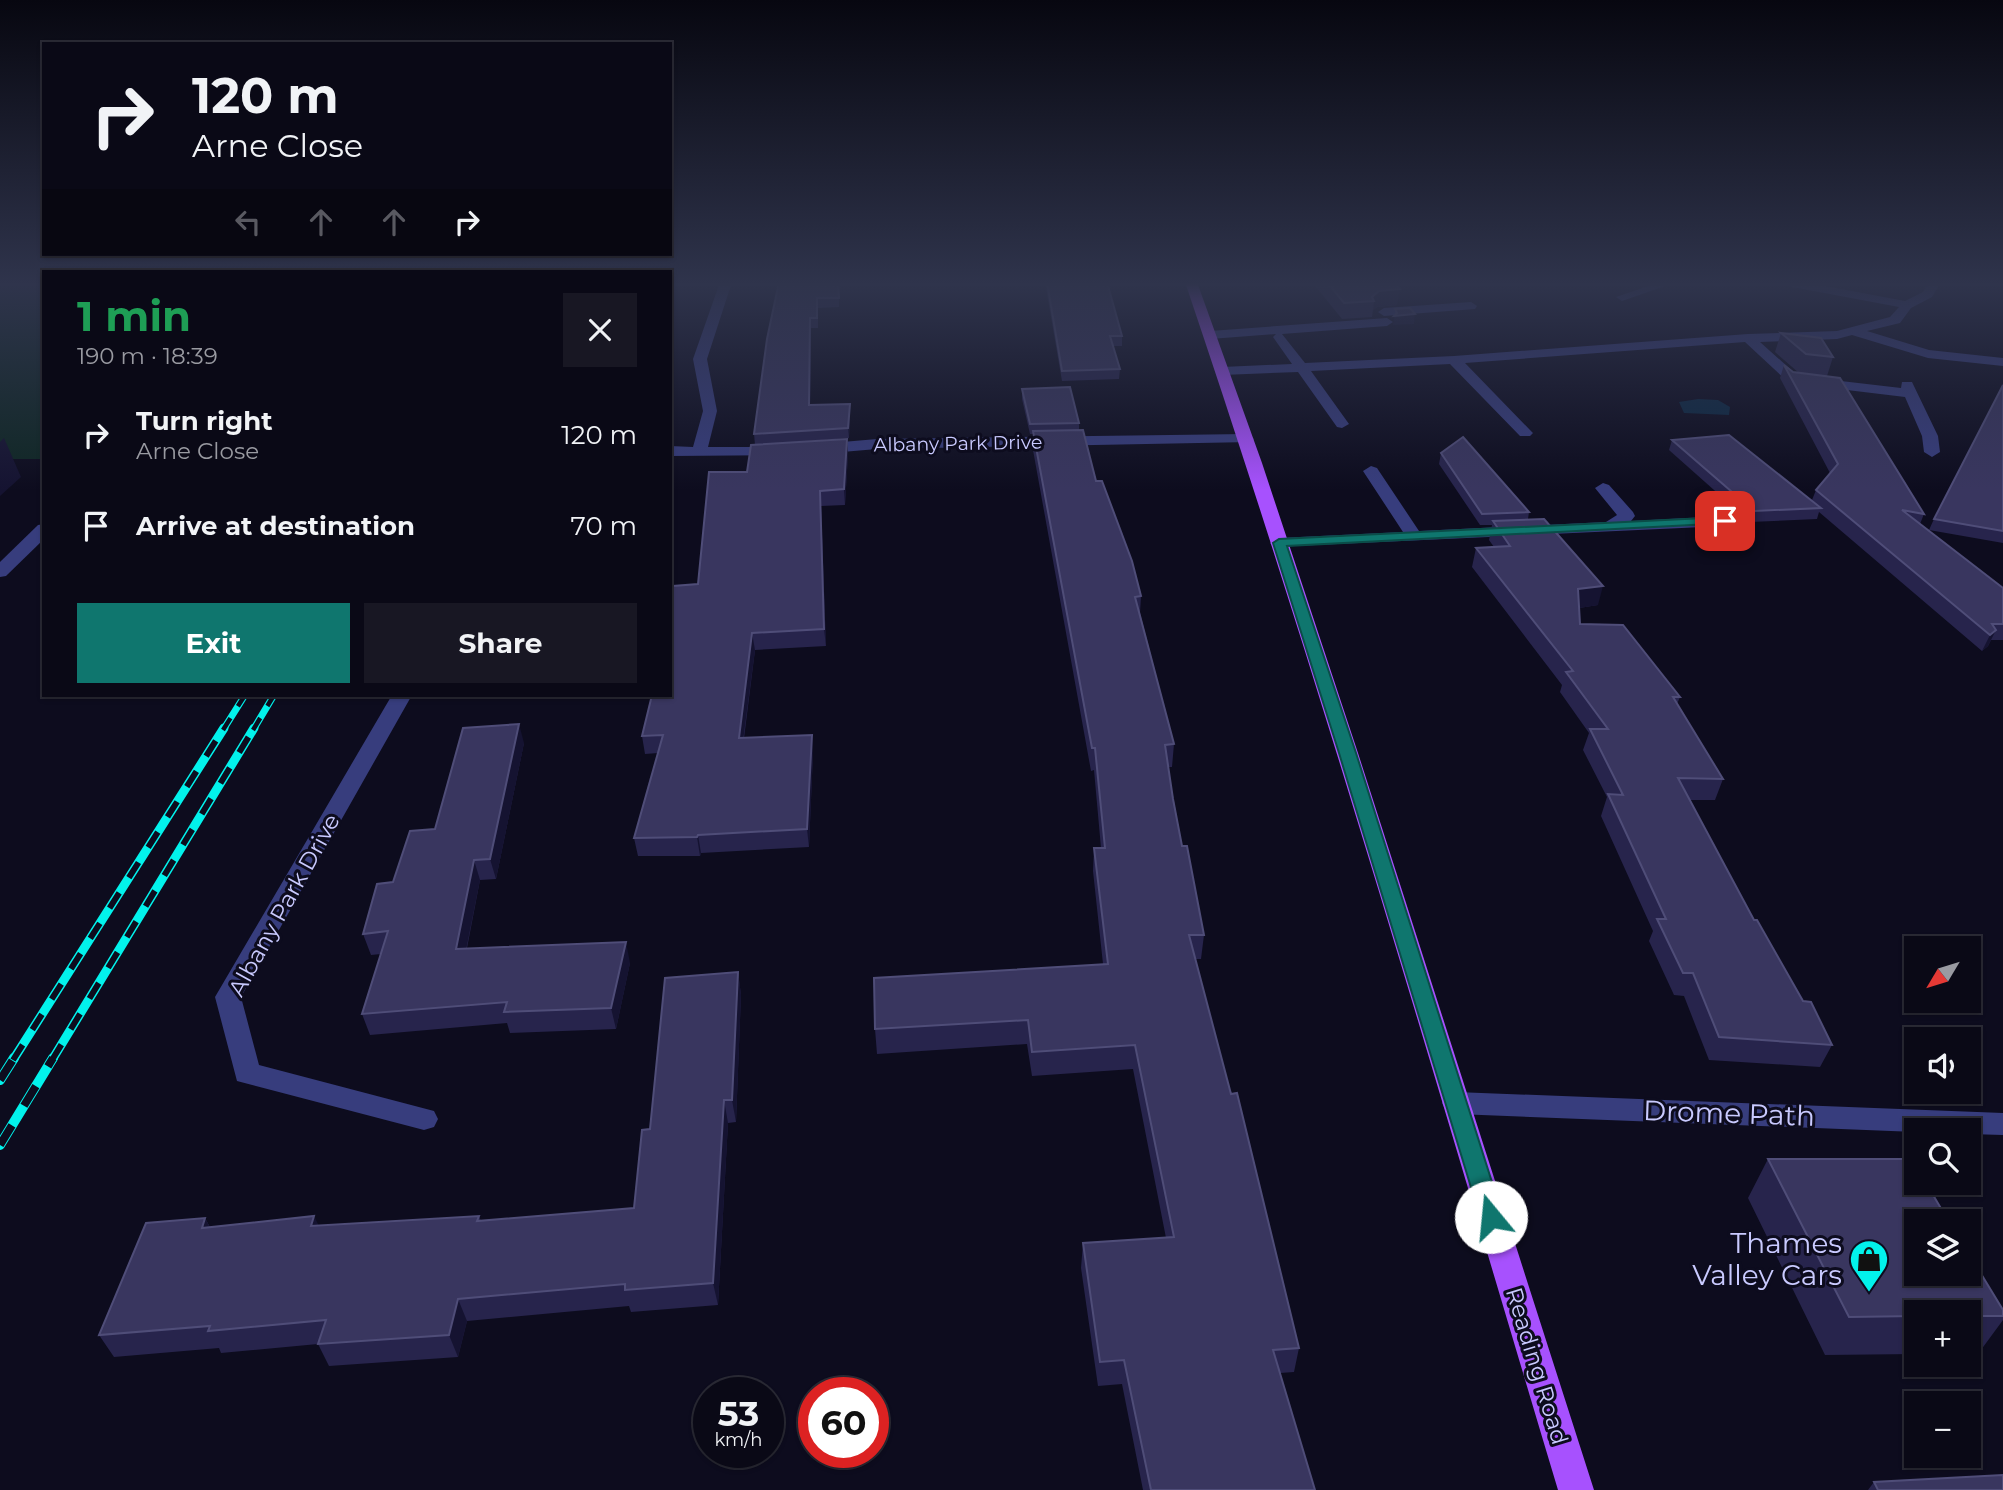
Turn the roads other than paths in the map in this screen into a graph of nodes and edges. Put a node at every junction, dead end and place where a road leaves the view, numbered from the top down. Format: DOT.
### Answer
graph roads {
  1 [pos="703,352"];
  2 [pos="1216,352"];
  3 [pos="1290,352"];
  4 [pos="1567,352"];
  5 [pos="1763,352"];
  6 [pos="1917,352"];
  7 [pos="1454,360"];
  8 [pos="2003,362"];
  9 [pos="1299,366"];
  10 [pos="1222,371"];
  11 [pos="1342,424"];
  12 [pos="1525,433"];
  13 [pos="1246,439"];
  14 [pos="672,452"];
  15 [pos="699,452"];
  16 [pos="1932,452"];
  17 [pos="1371,471"];
  18 [pos="1603,488"];
  19 [pos="1725,521"];
  20 [pos="1609,527"];
  21 [pos="42,531"];
  22 [pos="1415,537"];
  23 [pos="1279,543"];
  24 [pos="0,572"];
  25 [pos="401,697"];
  26 [pos="1456,1103"];
  27 [pos="424,1119"];
  28 [pos="2003,1124"];
  29 [pos="1576,1490"];
  1 -- 15 [label="street"];
  2 -- 10 [label="main road, Reading Road"];
  3 -- 9 [label="street"];
  4 -- 7 [label="street"];
  5 -- 16 [label="street"];
  6 -- 8 [label="street"];
  7 -- 9 [label="street"];
  7 -- 12 [label="street"];
  9 -- 10 [label="street"];
  9 -- 11 [label="street"];
  10 -- 13 [label="main road, Reading Road"];
  13 -- 15 [label="street, Albany Park Drive"];
  13 -- 23 [label="main road, Reading Road"];
  14 -- 15 [label="street, Albany Park Drive"];
  17 -- 22 [label="street"];
  18 -- 20 [label="street"];
  19 -- 20 [label="street"];
  20 -- 22 [label="street"];
  21 -- 24 [label="street"];
  22 -- 23 [label="street"];
  23 -- 26 [label="main road, Reading Road"];
  25 -- 27 [label="street, Albany Park Drive"];
  26 -- 28 [label="street, Drome Path"];
  26 -- 29 [label="main road, Reading Road"];
}
